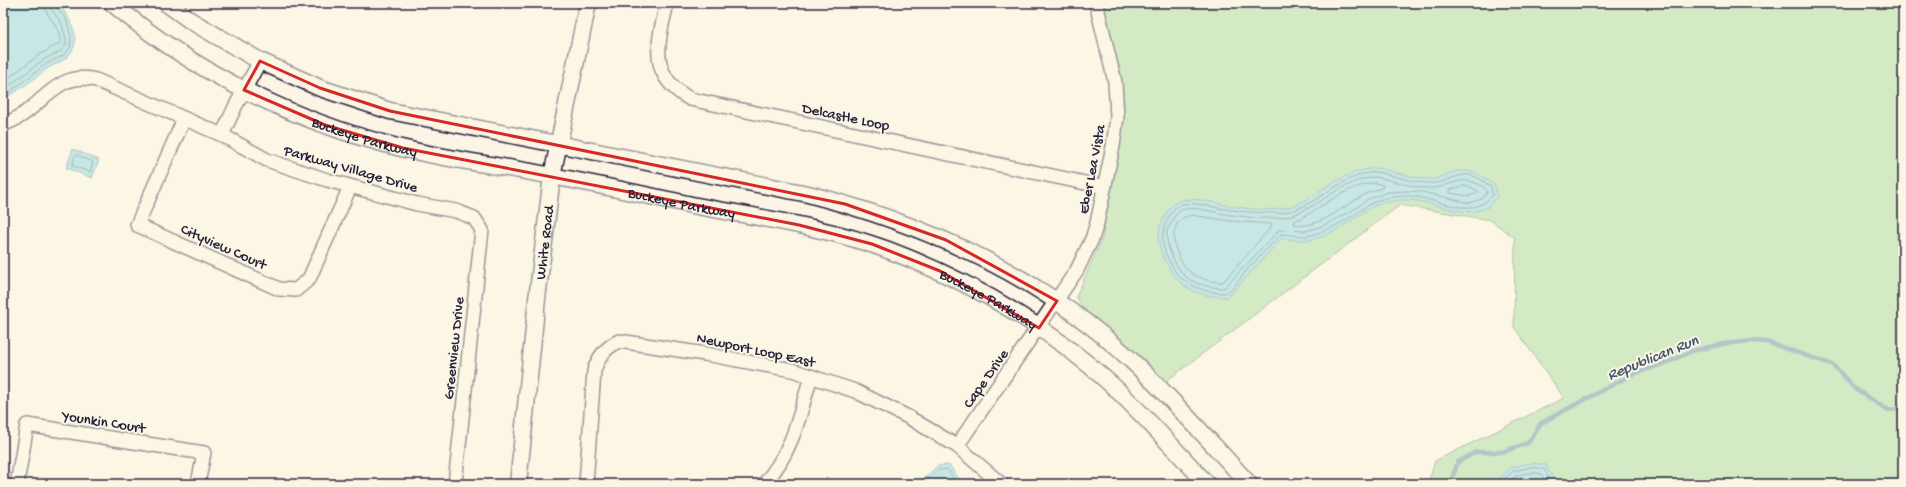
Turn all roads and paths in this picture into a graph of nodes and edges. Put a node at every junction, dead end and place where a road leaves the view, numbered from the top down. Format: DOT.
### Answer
graph roads {
  1 [pos="112,3"];
  2 [pos="166,3"];
  3 [pos="588,3"];
  4 [pos="667,3"];
  5 [pos="1096,3"];
  6 [pos="260,61"];
  7 [pos="244,90"];
  8 [pos="184,119"];
  9 [pos="3,124"];
  10 [pos="222,135"];
  11 [pos="559,144"];
  12 [pos="552,176"];
  13 [pos="350,187"];
  14 [pos="1104,187"];
  15 [pos="474,218"];
  16 [pos="1057,301"];
  17 [pos="1039,328"];
  18 [pos="811,376"];
  19 [pos="957,446"];
  20 [pos="17,484"];
  21 [pos="198,484"];
  22 [pos="455,484"];
  23 [pos="518,484"];
  24 [pos="586,484"];
  25 [pos="764,484"];
  26 [pos="1001,484"];
  27 [pos="1207,484"];
  28 [pos="1250,484"];
  1 -- 7 [label="street, Buckeye Parkway"];
  2 -- 6 [label="street, Buckeye Parkway"];
  3 -- 11 [label="street, White Road"];
  4 -- 14 [label="street, Delcastle Loop"];
  5 -- 14 [label="street, Eber Lea Vista"];
  6 -- 7 [label="street"];
  6 -- 11 [label="street, Buckeye Parkway"];
  7 -- 10 [label="street"];
  7 -- 12 [label="street, Buckeye Parkway"];
  8 -- 9 [label="street, Parkway Village Drive"];
  8 -- 10 [label="street, Parkway Village Drive"];
  8 -- 13 [label="street, Cityview Court"];
  10 -- 13 [label="street, Parkway Village Drive"];
  11 -- 12 [label="street, White Road"];
  11 -- 16 [label="street, Buckeye Parkway"];
  12 -- 17 [label="street, Buckeye Parkway"];
  12 -- 23 [label="street, White Road"];
  13 -- 15 [label="street, Parkway Village Drive"];
  14 -- 16 [label="street, Eber Lea Vista"];
  15 -- 22 [label="street, Greenview Drive"];
  16 -- 17 [label="street, Eber Lea Vista"];
  16 -- 28 [label="street, Buckeye Parkway"];
  17 -- 19 [label="street, Cape Drive"];
  17 -- 27 [label="street, Buckeye Parkway"];
  18 -- 19 [label="street, Newport Loop East"];
  18 -- 24 [label="street, Newport Loop East"];
  18 -- 25 [label="street"];
  19 -- 26 [label="street, Newport Loop East"];
  20 -- 21 [label="street, Younkin Court"];
}
